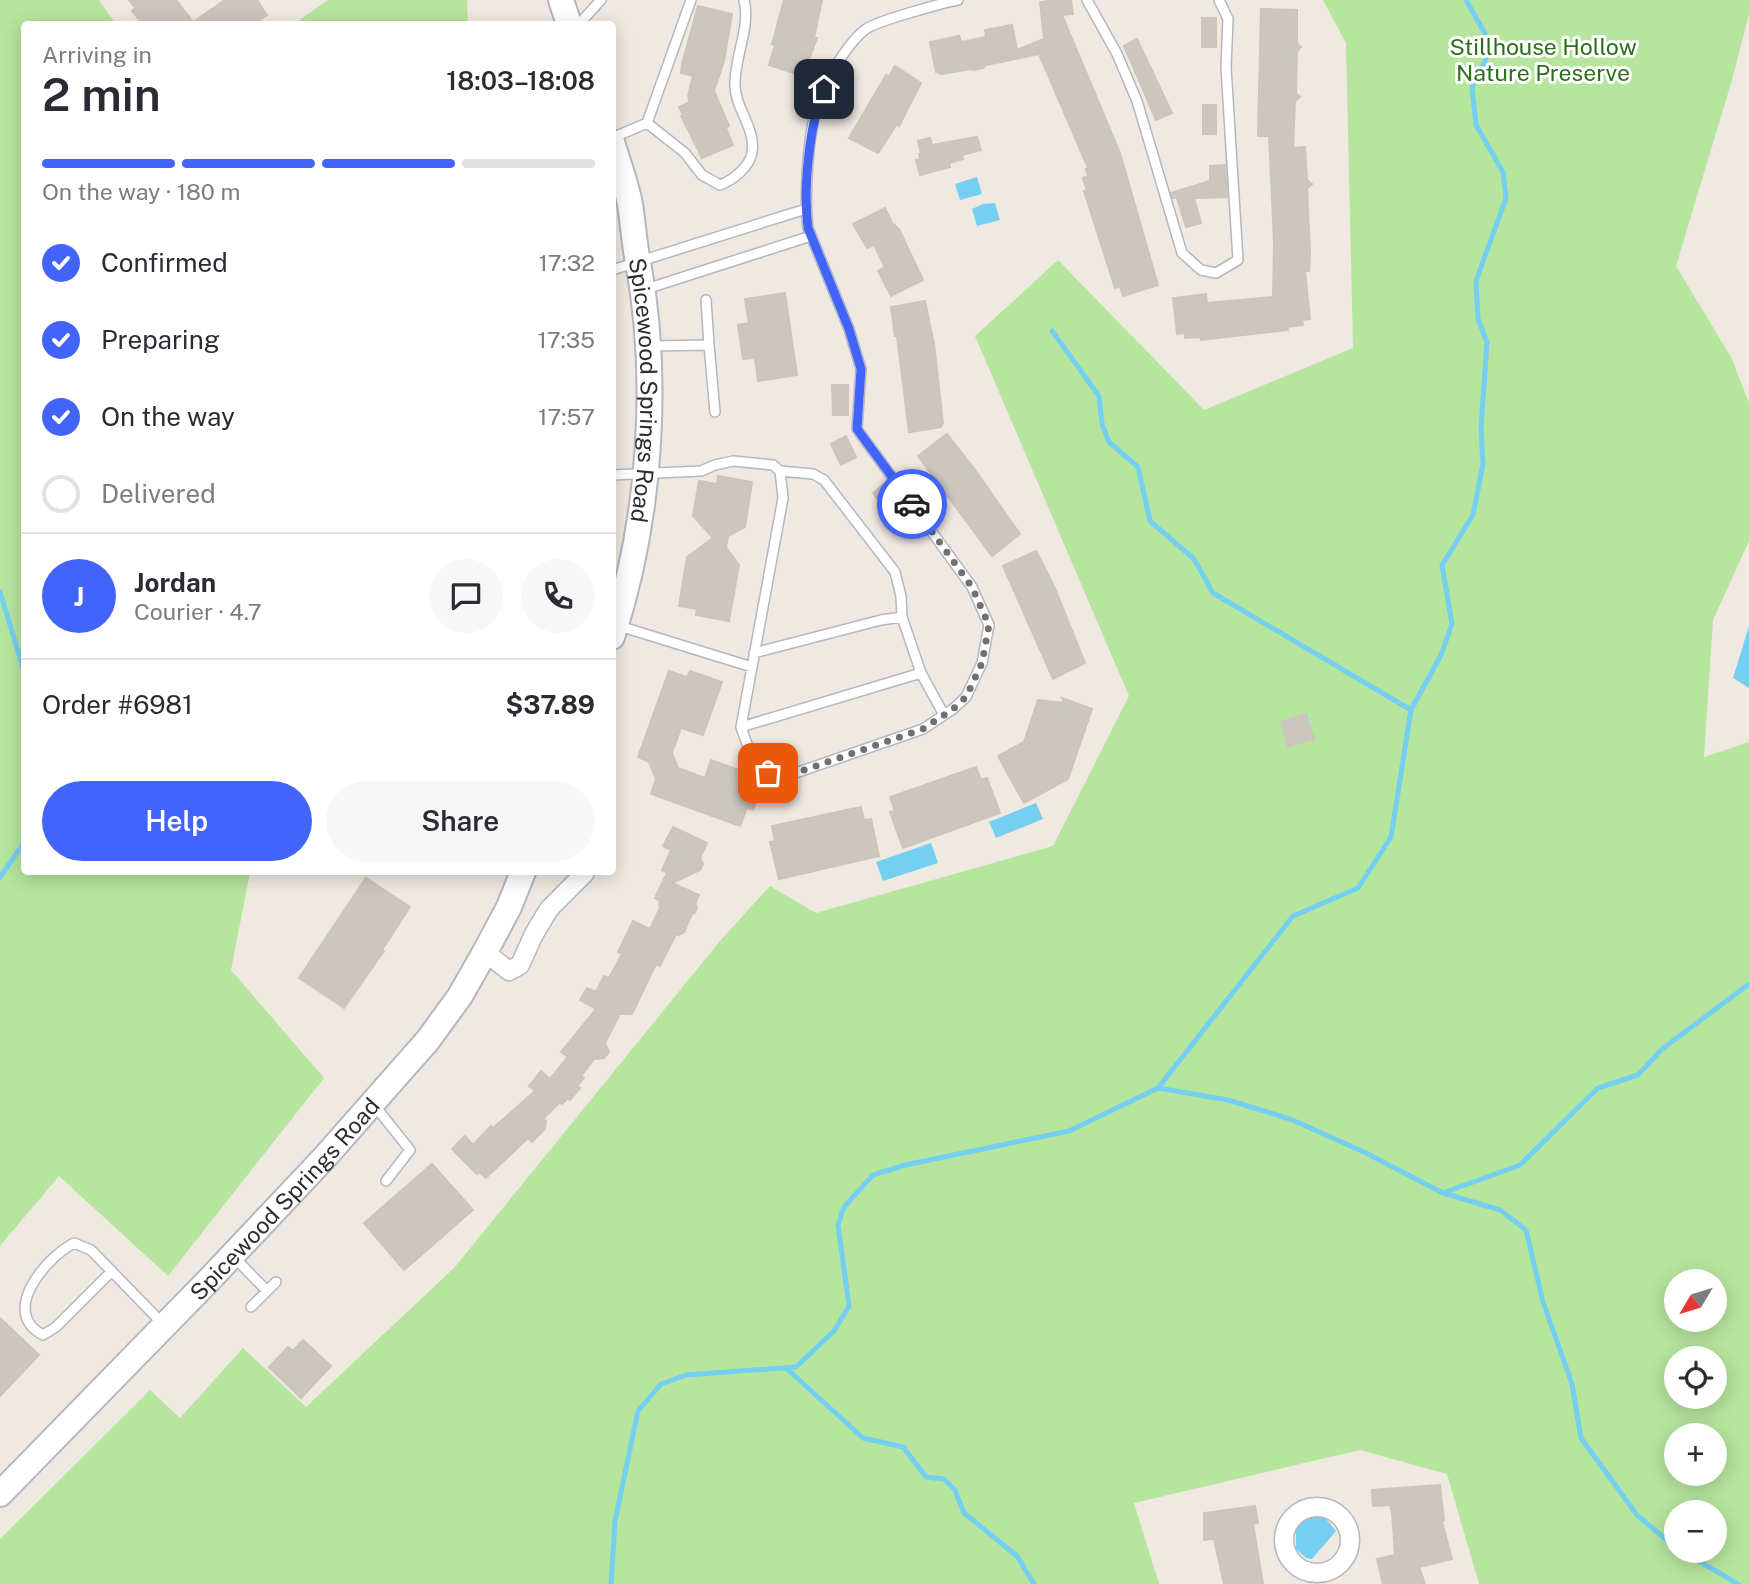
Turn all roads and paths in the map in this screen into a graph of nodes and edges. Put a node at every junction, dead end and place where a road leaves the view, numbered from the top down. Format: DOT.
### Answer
graph roads {
  1 [pos="561,0"];
  2 [pos="601,0"];
  3 [pos="691,0"];
  4 [pos="744,0"];
  5 [pos="958,0"];
  6 [pos="1087,0"];
  7 [pos="1219,0"];
  8 [pos="568,21"];
  9 [pos="582,21"];
  10 [pos="646,123"];
  11 [pos="616,138"];
  12 [pos="616,154"];
  13 [pos="806,209"];
  14 [pos="811,236"];
  15 [pos="638,263"];
  16 [pos="616,269"];
  17 [pos="641,290"];
  18 [pos="706,300"];
  19 [pos="709,345"];
  20 [pos="647,346"];
  21 [pos="715,412"];
  22 [pos="780,471"];
  23 [pos="646,474"];
  24 [pos="616,475"];
  25 [pos="902,617"];
  26 [pos="616,623"];
  27 [pos="616,632"];
  28 [pos="754,653"];
  29 [pos="752,667"];
  30 [pos="920,673"];
  31 [pos="944,715"];
  32 [pos="741,727"];
  33 [pos="522,875"];
  34 [pos="583,875"];
  35 [pos="485,952"];
  36 [pos="373,1103"];
  37 [pos="386,1181"];
  38 [pos="232,1255"];
  39 [pos="112,1271"];
  40 [pos="276,1282"];
  41 [pos="267,1291"];
  42 [pos="251,1307"];
  43 [pos="164,1326"];
  44 [pos="0,1494"];
  1 -- 8 [label="main road"];
  2 -- 9 [label="lane"];
  3 -- 10 [label="lane"];
  4 -- 10 [label="lane"];
  5 -- 13 [label="lane"];
  6 -- 7 [label="lane"];
  10 -- 11 [label="lane"];
  12 -- 15 [label="main road, Spicewood Springs Road"];
  13 -- 14 [label="lane"];
  13 -- 15 [label="lane"];
  14 -- 17 [label="lane"];
  14 -- 31 [label="lane"];
  15 -- 16 [label="lane"];
  15 -- 17 [label="main road, Spicewood Springs Road"];
  17 -- 20 [label="main road, Spicewood Springs Road"];
  18 -- 19 [label="lane"];
  19 -- 20 [label="lane"];
  19 -- 21 [label="lane"];
  20 -- 23 [label="main road, Spicewood Springs Road"];
  22 -- 23 [label="lane"];
  22 -- 25 [label="lane"];
  22 -- 28 [label="lane"];
  23 -- 24 [label="lane"];
  23 -- 26 [label="main road, Spicewood Springs Road"];
  25 -- 28 [label="lane"];
  25 -- 30 [label="lane"];
  27 -- 29 [label="lane"];
  28 -- 29 [label="lane"];
  29 -- 32 [label="lane"];
  30 -- 31 [label="lane"];
  30 -- 32 [label="lane"];
  31 -- 32 [label="lane"];
  33 -- 35 [label="main road, Spicewood Springs Road"];
  34 -- 35 [label="street"];
  35 -- 36 [label="main road, Spicewood Springs Road"];
  36 -- 37 [label="lane"];
  36 -- 38 [label="main road, Spicewood Springs Road"];
  38 -- 41 [label="lane"];
  38 -- 43 [label="main road, Spicewood Springs Road"];
  39 -- 39 [label="lane"];
  39 -- 43 [label="lane"];
  40 -- 41 [label="lane"];
  41 -- 42 [label="lane"];
  43 -- 44 [label="main road, Spicewood Springs Road"];
}
